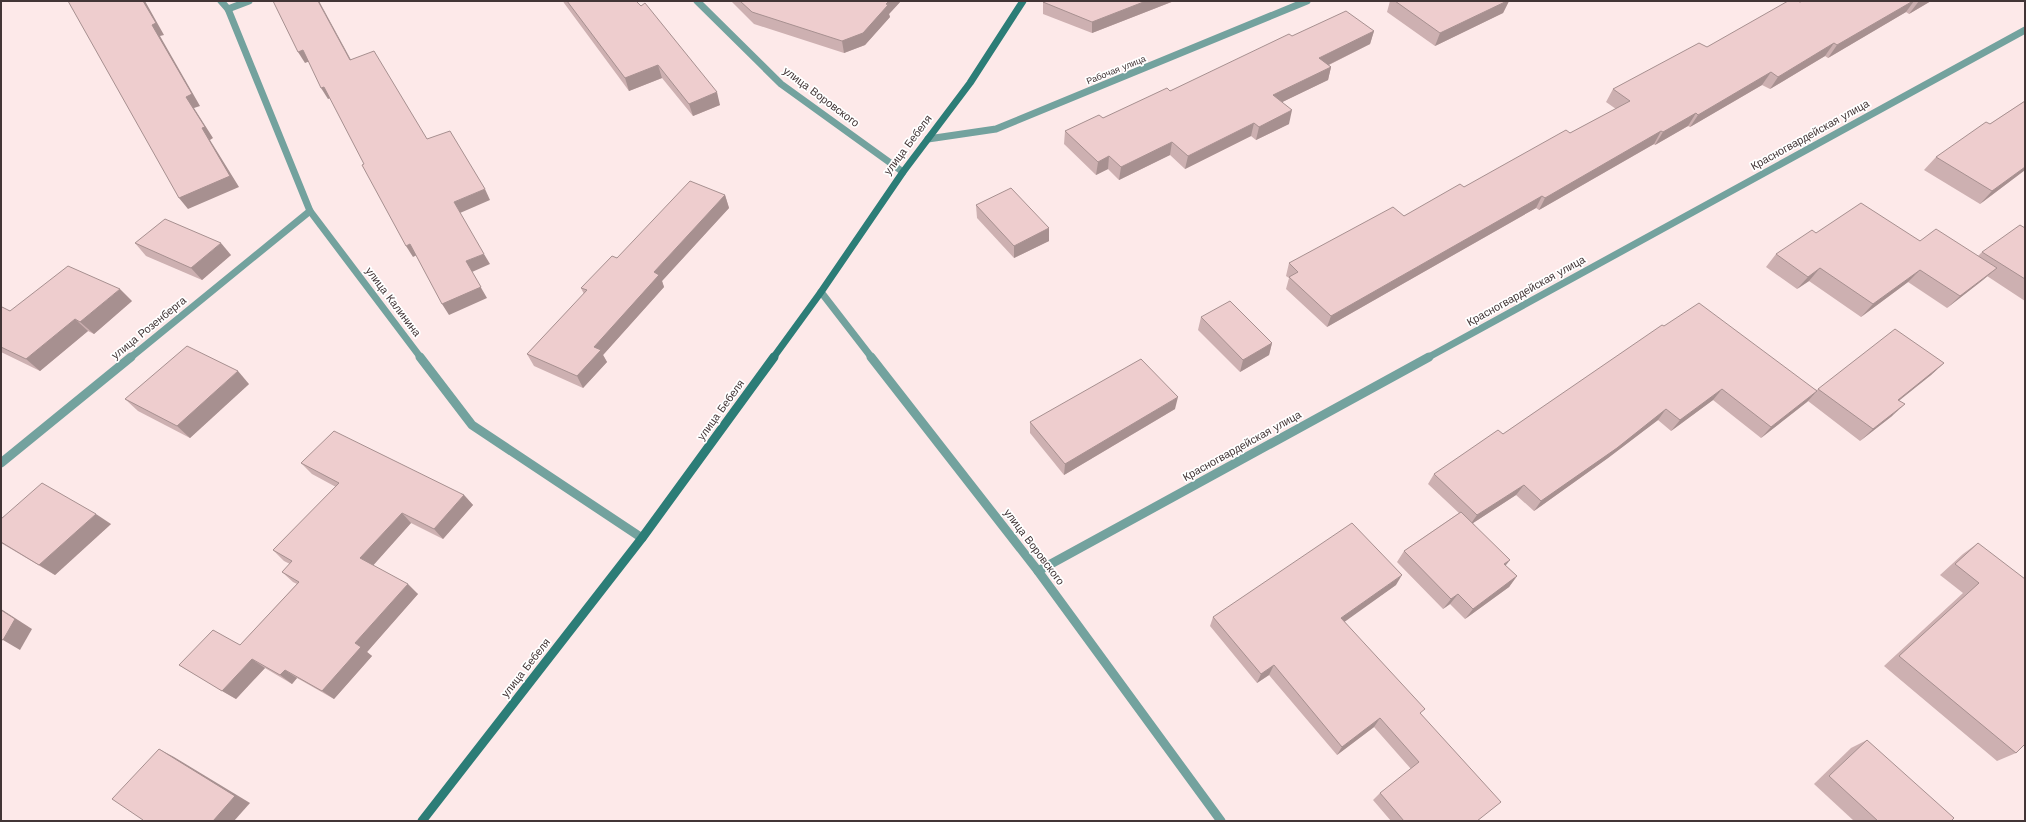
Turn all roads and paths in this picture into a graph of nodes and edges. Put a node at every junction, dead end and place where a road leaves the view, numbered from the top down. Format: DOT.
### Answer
graph roads {
  1 [pos="222,1"];
  2 [pos="250,1"];
  3 [pos="697,1"];
  4 [pos="1023,1"];
  5 [pos="1307,1"];
  6 [pos="228,9"];
  7 [pos="2025,30"];
  8 [pos="928,139"];
  9 [pos="903,172"];
  10 [pos="310,211"];
  11 [pos="821,292"];
  12 [pos="1,463"];
  13 [pos="642,538"];
  14 [pos="1038,571"];
  15 [pos="422,821"];
  16 [pos="1221,821"];
  1 -- 6 [label="street, улица Калинина"];
  2 -- 6 [label="street"];
  3 -- 9 [label="street, улица Воровского"];
  4 -- 8 [label="street, улица Бебеля"];
  5 -- 8 [label="street, Рабочая улица"];
  6 -- 10 [label="street, улица Калинина"];
  7 -- 14 [label="street, Красногвардейская улица"];
  8 -- 9 [label="street, улица Бебеля"];
  9 -- 11 [label="street, улица Бебеля"];
  10 -- 12 [label="street, улица Розенберга"];
  10 -- 13 [label="street, улица Калинина"];
  11 -- 13 [label="street, улица Бебеля"];
  11 -- 14 [label="street, улица Воровского"];
  13 -- 15 [label="street, улица Бебеля"];
  14 -- 16 [label="street, улица Воровского"];
}
